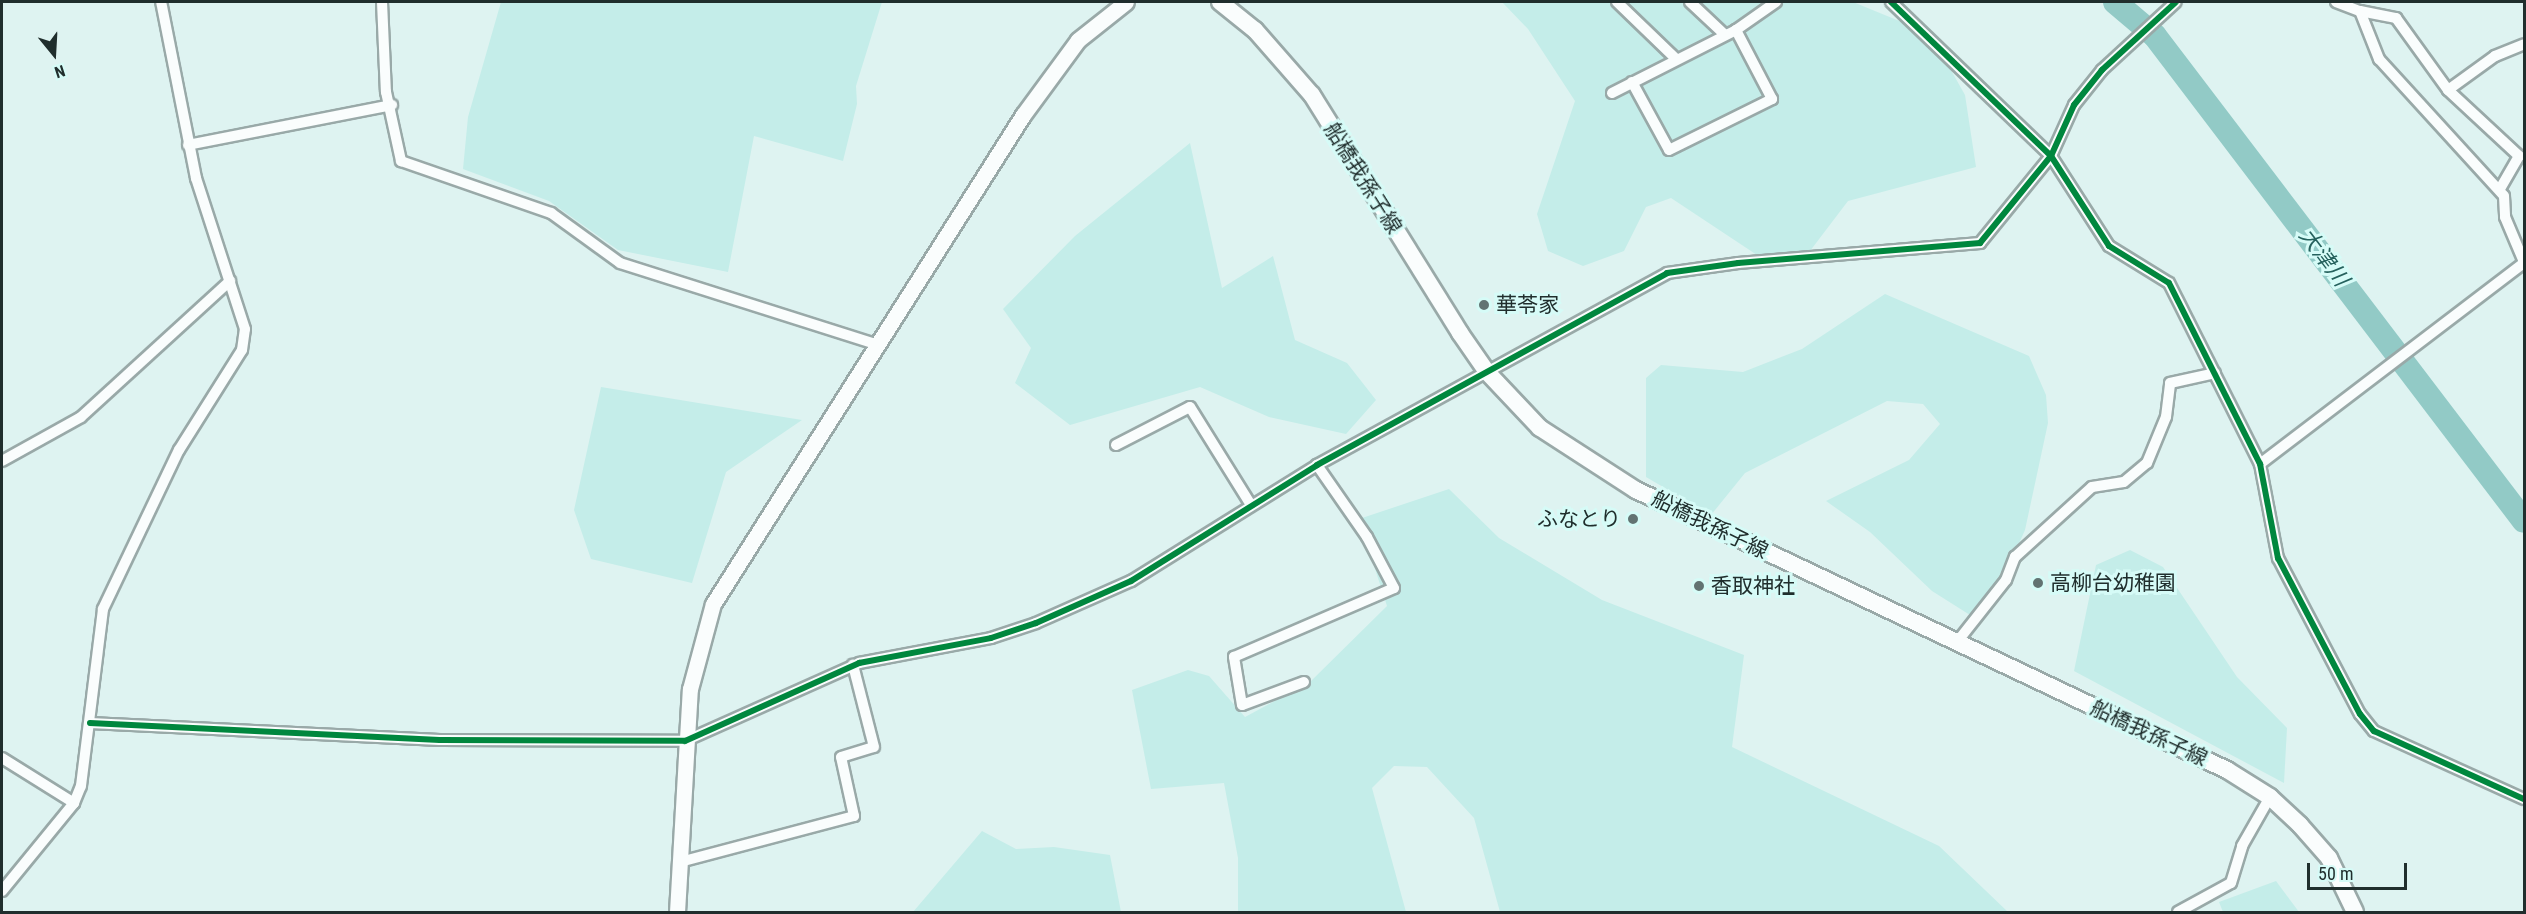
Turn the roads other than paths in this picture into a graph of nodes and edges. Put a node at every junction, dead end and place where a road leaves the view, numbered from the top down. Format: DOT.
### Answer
graph roads {
  1 [pos="161,2"];
  2 [pos="382,2"];
  3 [pos="1126,2"];
  4 [pos="1220,2"];
  5 [pos="1617,2"];
  6 [pos="1690,2"];
  7 [pos="1776,2"];
  8 [pos="1891,2"];
  9 [pos="2175,2"];
  10 [pos="2336,2"];
  11 [pos="2360,11"];
  12 [pos="1736,30"];
  13 [pos="1724,34"];
  14 [pos="2524,44"];
  15 [pos="1676,59"];
  16 [pos="1632,82"];
  17 [pos="2448,90"];
  18 [pos="1612,93"];
  19 [pos="392,105"];
  20 [pos="188,145"];
  21 [pos="2052,156"];
  22 [pos="2499,190"];
  23 [pos="2524,262"];
  24 [pos="230,281"];
  25 [pos="875,344"];
  26 [pos="1487,372"];
  27 [pos="2215,373"];
  28 [pos="1116,445"];
  29 [pos="2,461"];
  30 [pos="2260,464"];
  31 [pos="1317,465"];
  32 [pos="1251,505"];
  33 [pos="1957,642"];
  34 [pos="853,666"];
  35 [pos="1304,682"];
  36 [pos="90,723"];
  37 [pos="685,741"];
  38 [pos="2,758"];
  39 [pos="2270,797"];
  40 [pos="2524,799"];
  41 [pos="74,803"];
  42 [pos="680,862"];
  43 [pos="2,891"];
  44 [pos="677,912"];
  45 [pos="2178,912"];
  46 [pos="2355,912"];
  1 -- 20 [label="street"];
  2 -- 19 [label="street"];
  3 -- 25 [label="street"];
  4 -- 26 [label="main road, 船橋我孫子線"];
  5 -- 15 [label="street"];
  6 -- 13 [label="street"];
  7 -- 12 [label="street"];
  8 -- 21 [label="street"];
  9 -- 21 [label="street"];
  10 -- 11 [label="street"];
  11 -- 17 [label="street"];
  11 -- 22 [label="street"];
  12 -- 13 [label="street"];
  12 -- 16 [label="street"];
  13 -- 15 [label="street"];
  14 -- 17 [label="street"];
  15 -- 16 [label="street"];
  16 -- 18 [label="street"];
  17 -- 22 [label="street"];
  19 -- 20 [label="street"];
  19 -- 25 [label="street"];
  20 -- 24 [label="street"];
  21 -- 26 [label="street"];
  21 -- 27 [label="street"];
  22 -- 23 [label="street"];
  23 -- 30 [label="street"];
  24 -- 29 [label="street"];
  24 -- 36 [label="street"];
  25 -- 37 [label="street"];
  26 -- 31 [label="street"];
  26 -- 33 [label="main road, 船橋我孫子線"];
  27 -- 30 [label="street"];
  27 -- 33 [label="street"];
  28 -- 32 [label="street"];
  30 -- 40 [label="street"];
  31 -- 32 [label="street"];
  31 -- 35 [label="street"];
  32 -- 34 [label="street"];
  33 -- 39 [label="main road, 船橋我孫子線"];
  34 -- 37 [label="street"];
  34 -- 42 [label="street"];
  36 -- 37 [label="street"];
  36 -- 41 [label="street"];
  37 -- 42 [label="street"];
  38 -- 41 [label="street"];
  39 -- 45 [label="street"];
  39 -- 46 [label="main road, 船橋我孫子線"];
  41 -- 43 [label="street"];
  42 -- 44 [label="street"];
}
